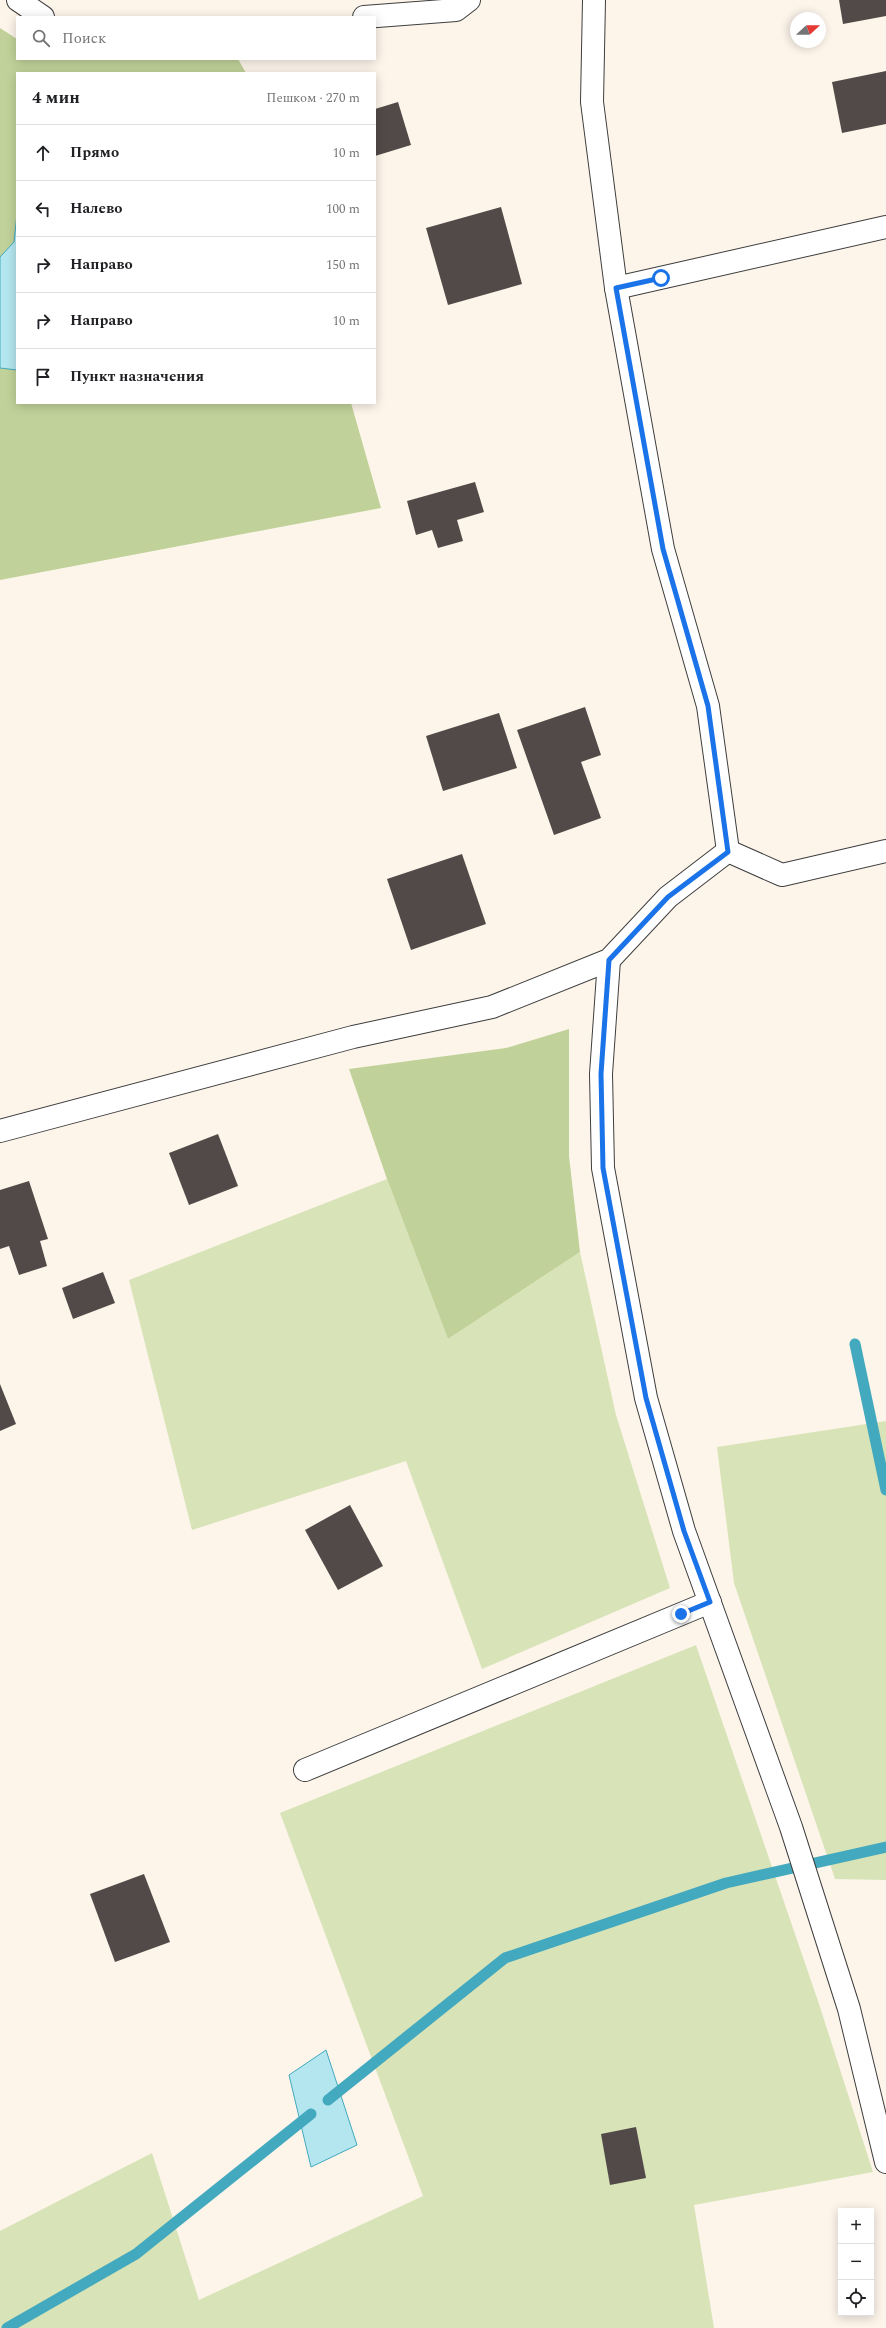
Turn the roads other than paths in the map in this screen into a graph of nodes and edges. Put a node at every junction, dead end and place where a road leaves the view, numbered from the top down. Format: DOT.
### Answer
graph roads {
  1 [pos="18,0"];
  2 [pos="469,0"];
  3 [pos="594,0"];
  4 [pos="42,16"];
  5 [pos="376,16"];
  6 [pos="886,227"];
  7 [pos="616,288"];
  8 [pos="886,851"];
  9 [pos="728,852"];
  10 [pos="609,960"];
  11 [pos="0,1130"];
  12 [pos="710,1602"];
  13 [pos="305,1770"];
  14 [pos="886,2162"];
  1 -- 4 [label="street"];
  2 -- 5 [label="street"];
  3 -- 7 [label="street"];
  6 -- 7 [label="street"];
  7 -- 9 [label="street"];
  8 -- 9 [label="street"];
  9 -- 10 [label="street"];
  10 -- 11 [label="street"];
  10 -- 12 [label="street"];
  12 -- 13 [label="street"];
  12 -- 14 [label="street"];
}
